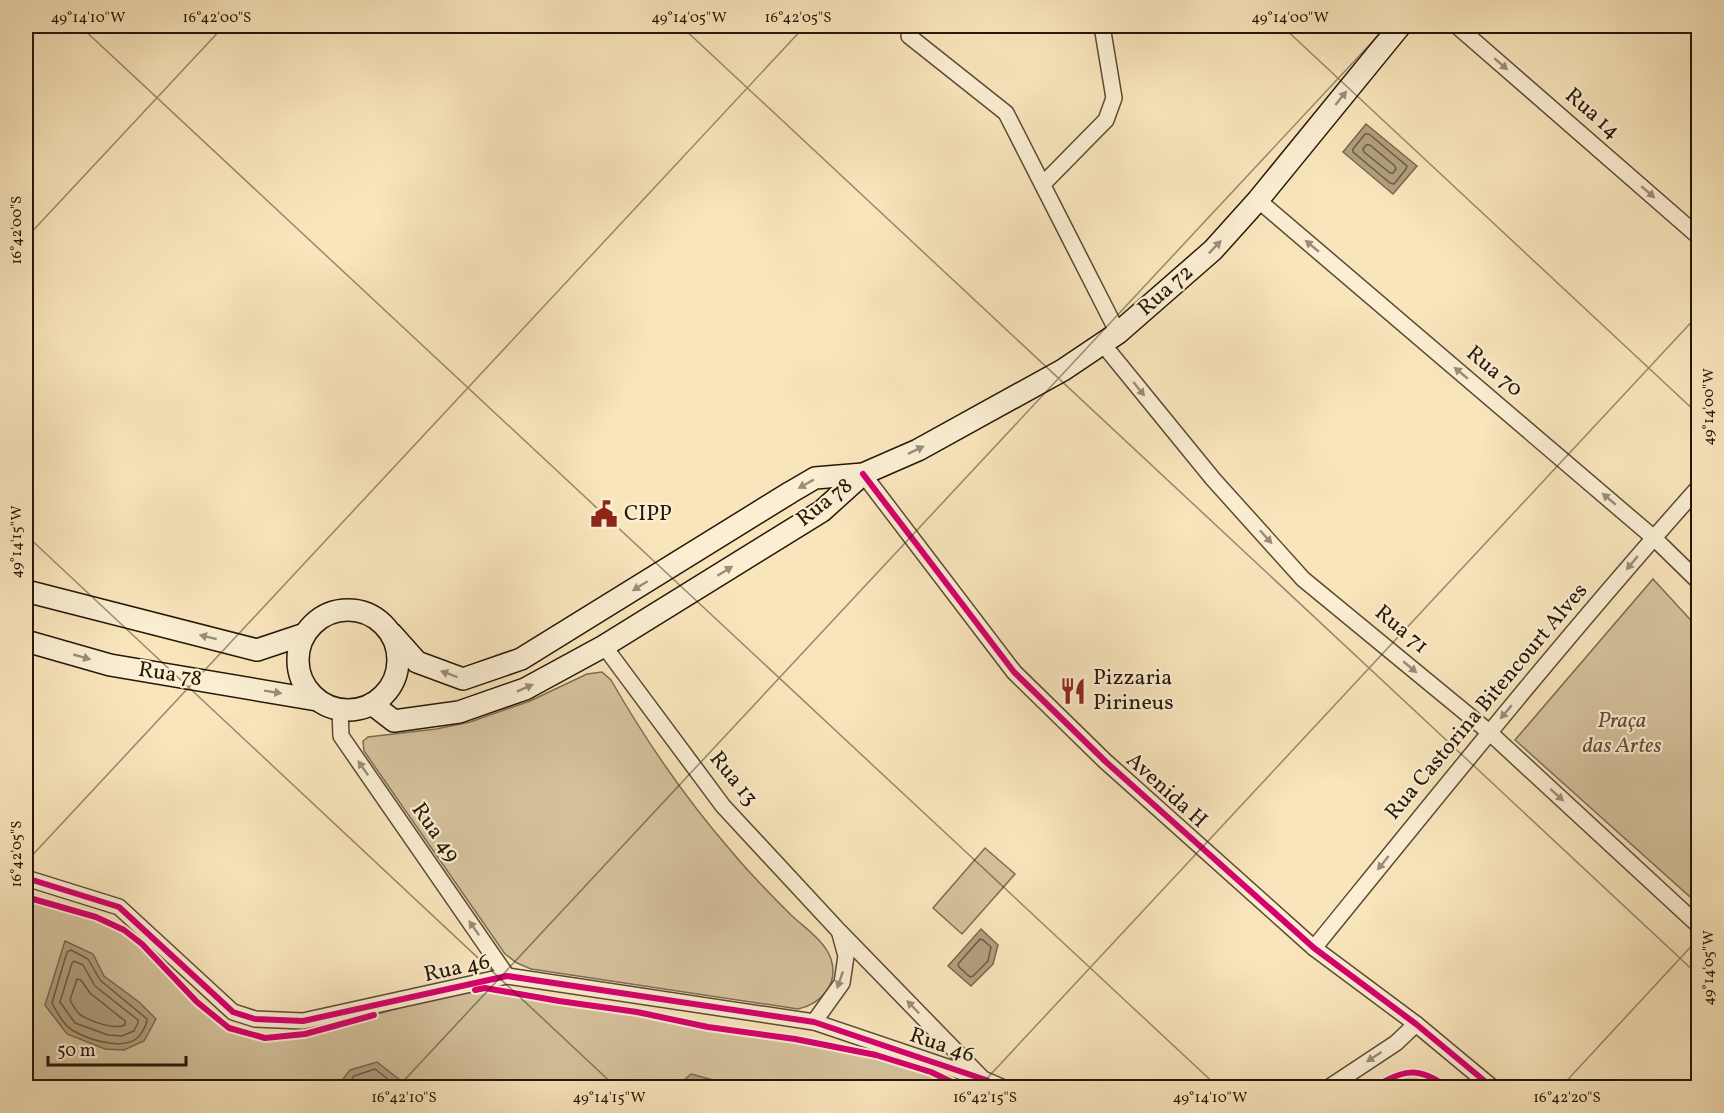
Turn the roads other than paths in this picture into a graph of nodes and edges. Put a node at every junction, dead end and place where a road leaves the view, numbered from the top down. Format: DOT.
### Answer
graph roads {
  1 [pos="1102,26"];
  2 [pos="1400,26"];
  3 [pos="1457,26"];
  4 [pos="909,36"];
  5 [pos="1043,184"];
  6 [pos="1258,200"];
  7 [pos="1698,236"];
  8 [pos="1110,338"];
  9 [pos="863,474"];
  10 [pos="1698,488"];
  11 [pos="1654,538"];
  12 [pos="1698,581"];
  13 [pos="26,591"];
  14 [pos="305,634"];
  15 [pos="392,634"];
  16 [pos="26,641"];
  17 [pos="604,646"];
  18 [pos="317,700"];
  19 [pos="372,704"];
  20 [pos="340,710"];
  21 [pos="1489,732"];
  22 [pos="26,878"];
  23 [pos="1698,925"];
  24 [pos="839,931"];
  25 [pos="1314,948"];
  26 [pos="507,976"];
  27 [pos="814,1022"];
  28 [pos="1416,1024"];
  29 [pos="983,1079"];
  30 [pos="1004,1088"];
  31 [pos="1328,1088"];
  32 [pos="1493,1088"];
  1 -- 5 [label="street"];
  6 -- 2 [label="main road, Rua 72, one-way"];
  3 -- 7 [label="street, Rua 14, one-way"];
  4 -- 5 [label="street, Rua 71"];
  5 -- 8 [label="street, Rua 71"];
  8 -- 6 [label="main road, Rua 72, one-way"];
  11 -- 6 [label="street, Rua 70, one-way"];
  9 -- 8 [label="main road, Rua 72, one-way"];
  8 -- 21 [label="street, Rua 71, one-way"];
  9 -- 15 [label="main road, Rua 78, one-way"];
  17 -- 9 [label="main road, Rua 78, one-way"];
  9 -- 25 [label="street, Avenida H"];
  10 -- 11 [label="street, Rua Castorina Bitencourt Alves"];
  11 -- 12 [label="street, Rua 70"];
  11 -- 21 [label="street, Rua Castorina Bitencourt Alves, one-way"];
  14 -- 13 [label="main road, Rua 78, one-way"];
  14 -- 15 [label="main road"];
  14 -- 18 [label="main road"];
  15 -- 19 [label="main road"];
  16 -- 18 [label="main road, Rua 78, one-way"];
  19 -- 17 [label="main road, Rua 78, one-way"];
  17 -- 24 [label="street, Rua 13"];
  18 -- 20 [label="main road"];
  19 -- 20 [label="main road"];
  26 -- 20 [label="street, Rua 49, one-way"];
  21 -- 23 [label="street, Rua 71, one-way"];
  21 -- 25 [label="street, Rua Castorina Bitencourt Alves, one-way"];
  22 -- 26 [label="street, Rua 46"];
  24 -- 27 [label="street, one-way"];
  29 -- 24 [label="street, Rua 13, one-way"];
  25 -- 28 [label="street, Avenida H"];
  26 -- 27 [label="street, Rua 46"];
  27 -- 29 [label="street, Rua 46"];
  28 -- 31 [label="street, one-way"];
  28 -- 32 [label="street, Avenida H"];
  29 -- 30 [label="street, Rua 46"];
}
